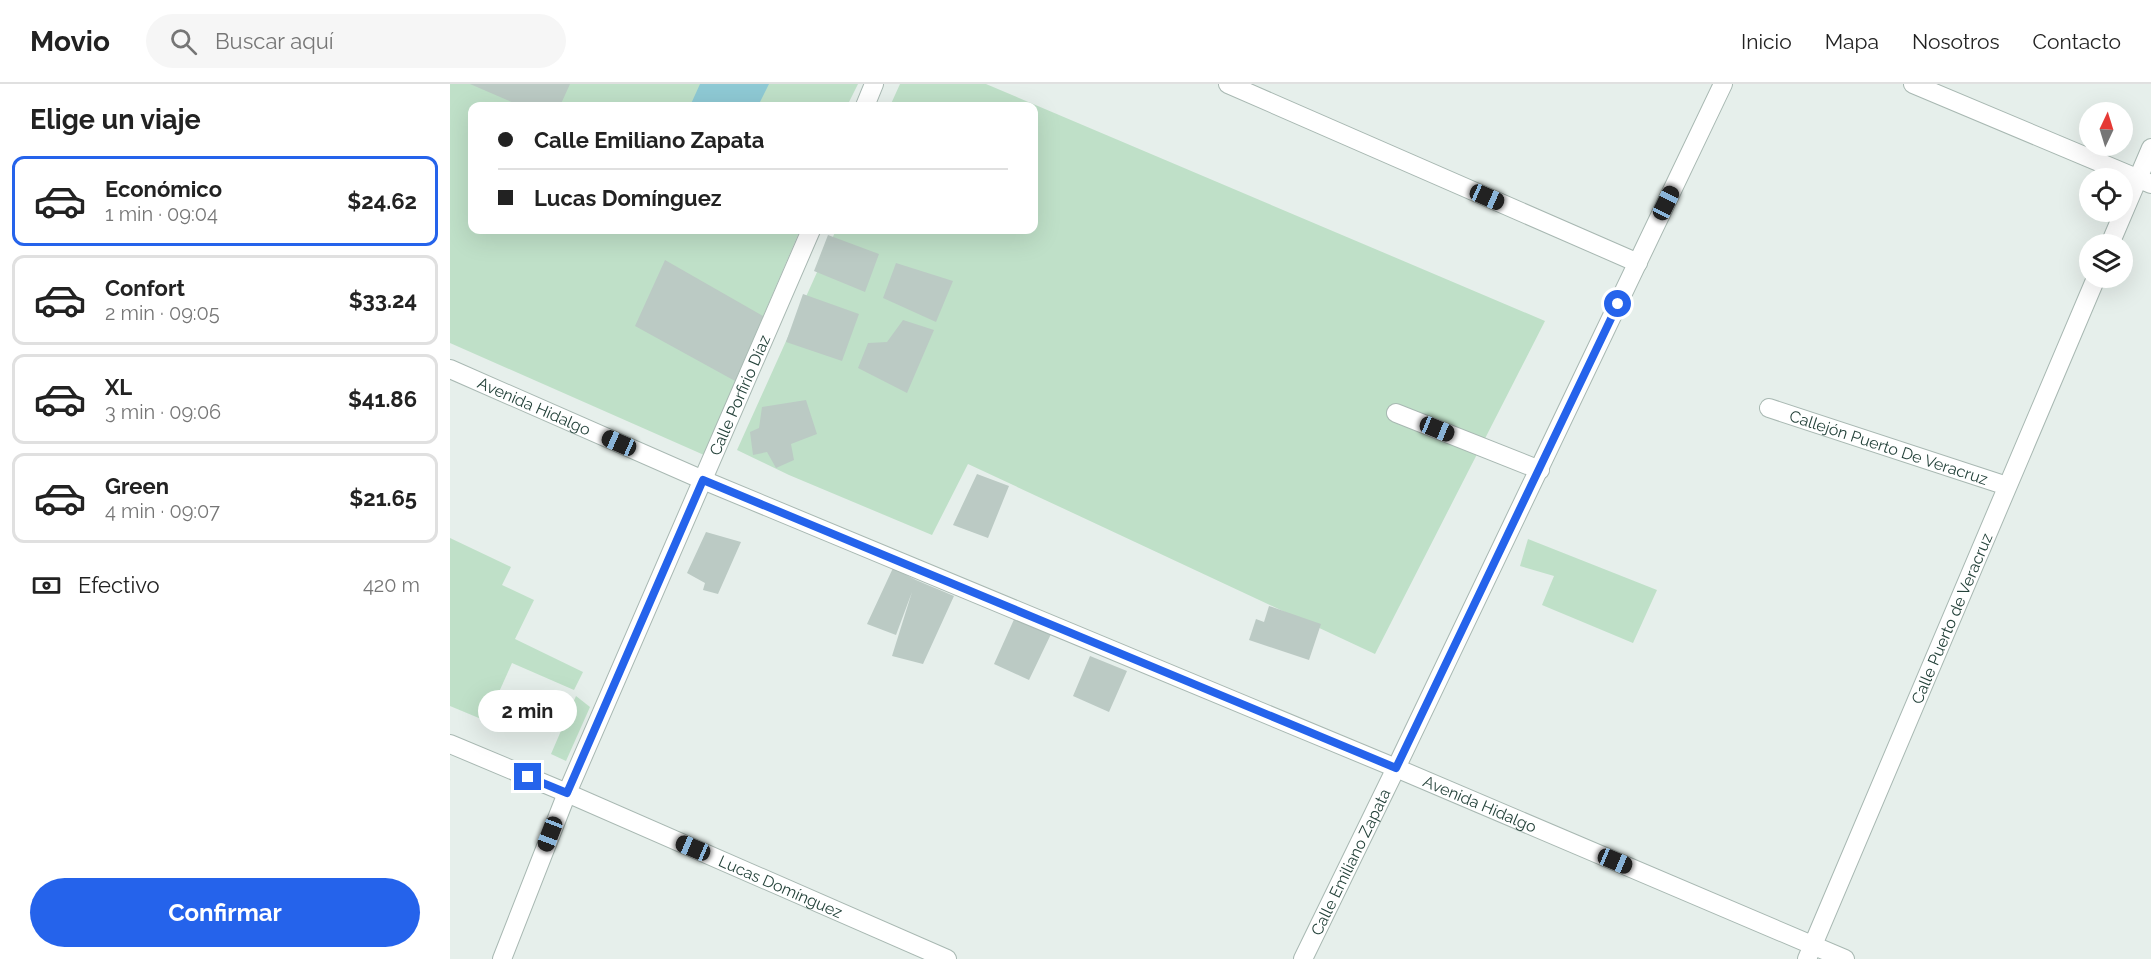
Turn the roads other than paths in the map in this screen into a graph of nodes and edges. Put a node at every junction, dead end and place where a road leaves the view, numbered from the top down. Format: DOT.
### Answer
graph roads {
  1 [pos="874,84"];
  2 [pos="1228,84"];
  3 [pos="1723,84"];
  4 [pos="1913,84"];
  5 [pos="867,102"];
  6 [pos="2151,148"];
  7 [pos="2145,181"];
  8 [pos="810,234"];
  9 [pos="2116,234"];
  10 [pos="1638,263"];
  11 [pos="2092,288"];
  12 [pos="450,369"];
  13 [pos="1769,408"];
  14 [pos="1396,413"];
  15 [pos="1540,470"];
  16 [pos="703,480"];
  17 [pos="2007,486"];
  18 [pos="450,744"];
  19 [pos="1396,768"];
  20 [pos="567,793"];
  21 [pos="1809,952"];
  22 [pos="502,959"];
  23 [pos="947,959"];
  24 [pos="1303,959"];
  25 [pos="1845,959"];
  1 -- 5 [label="street"];
  2 -- 10 [label="street"];
  3 -- 10 [label="street, Calle Emiliano Zapata"];
  4 -- 7 [label="street"];
  6 -- 7 [label="street"];
  7 -- 9 [label="street"];
  8 -- 16 [label="street, Calle Porfirio Díaz"];
  10 -- 15 [label="street, Calle Emiliano Zapata"];
  11 -- 17 [label="street, Calle Puerto de Veracruz"];
  12 -- 16 [label="street, Avenida Hidalgo"];
  13 -- 17 [label="street, Callejón Puerto De Veracruz"];
  14 -- 15 [label="street"];
  15 -- 19 [label="street, Calle Emiliano Zapata"];
  16 -- 19 [label="street, Avenida Hidalgo"];
  16 -- 20 [label="street, Calle Porfirio Díaz"];
  17 -- 21 [label="street, Calle Puerto de Veracruz"];
  18 -- 20 [label="street, Lucas Domínguez"];
  19 -- 21 [label="street, Avenida Hidalgo"];
  19 -- 24 [label="street, Calle Emiliano Zapata"];
  20 -- 22 [label="street, Calle Porfirio Díaz"];
  20 -- 23 [label="street, Lucas Domínguez"];
  21 -- 25 [label="street, Avenida Hidalgo"];
}
